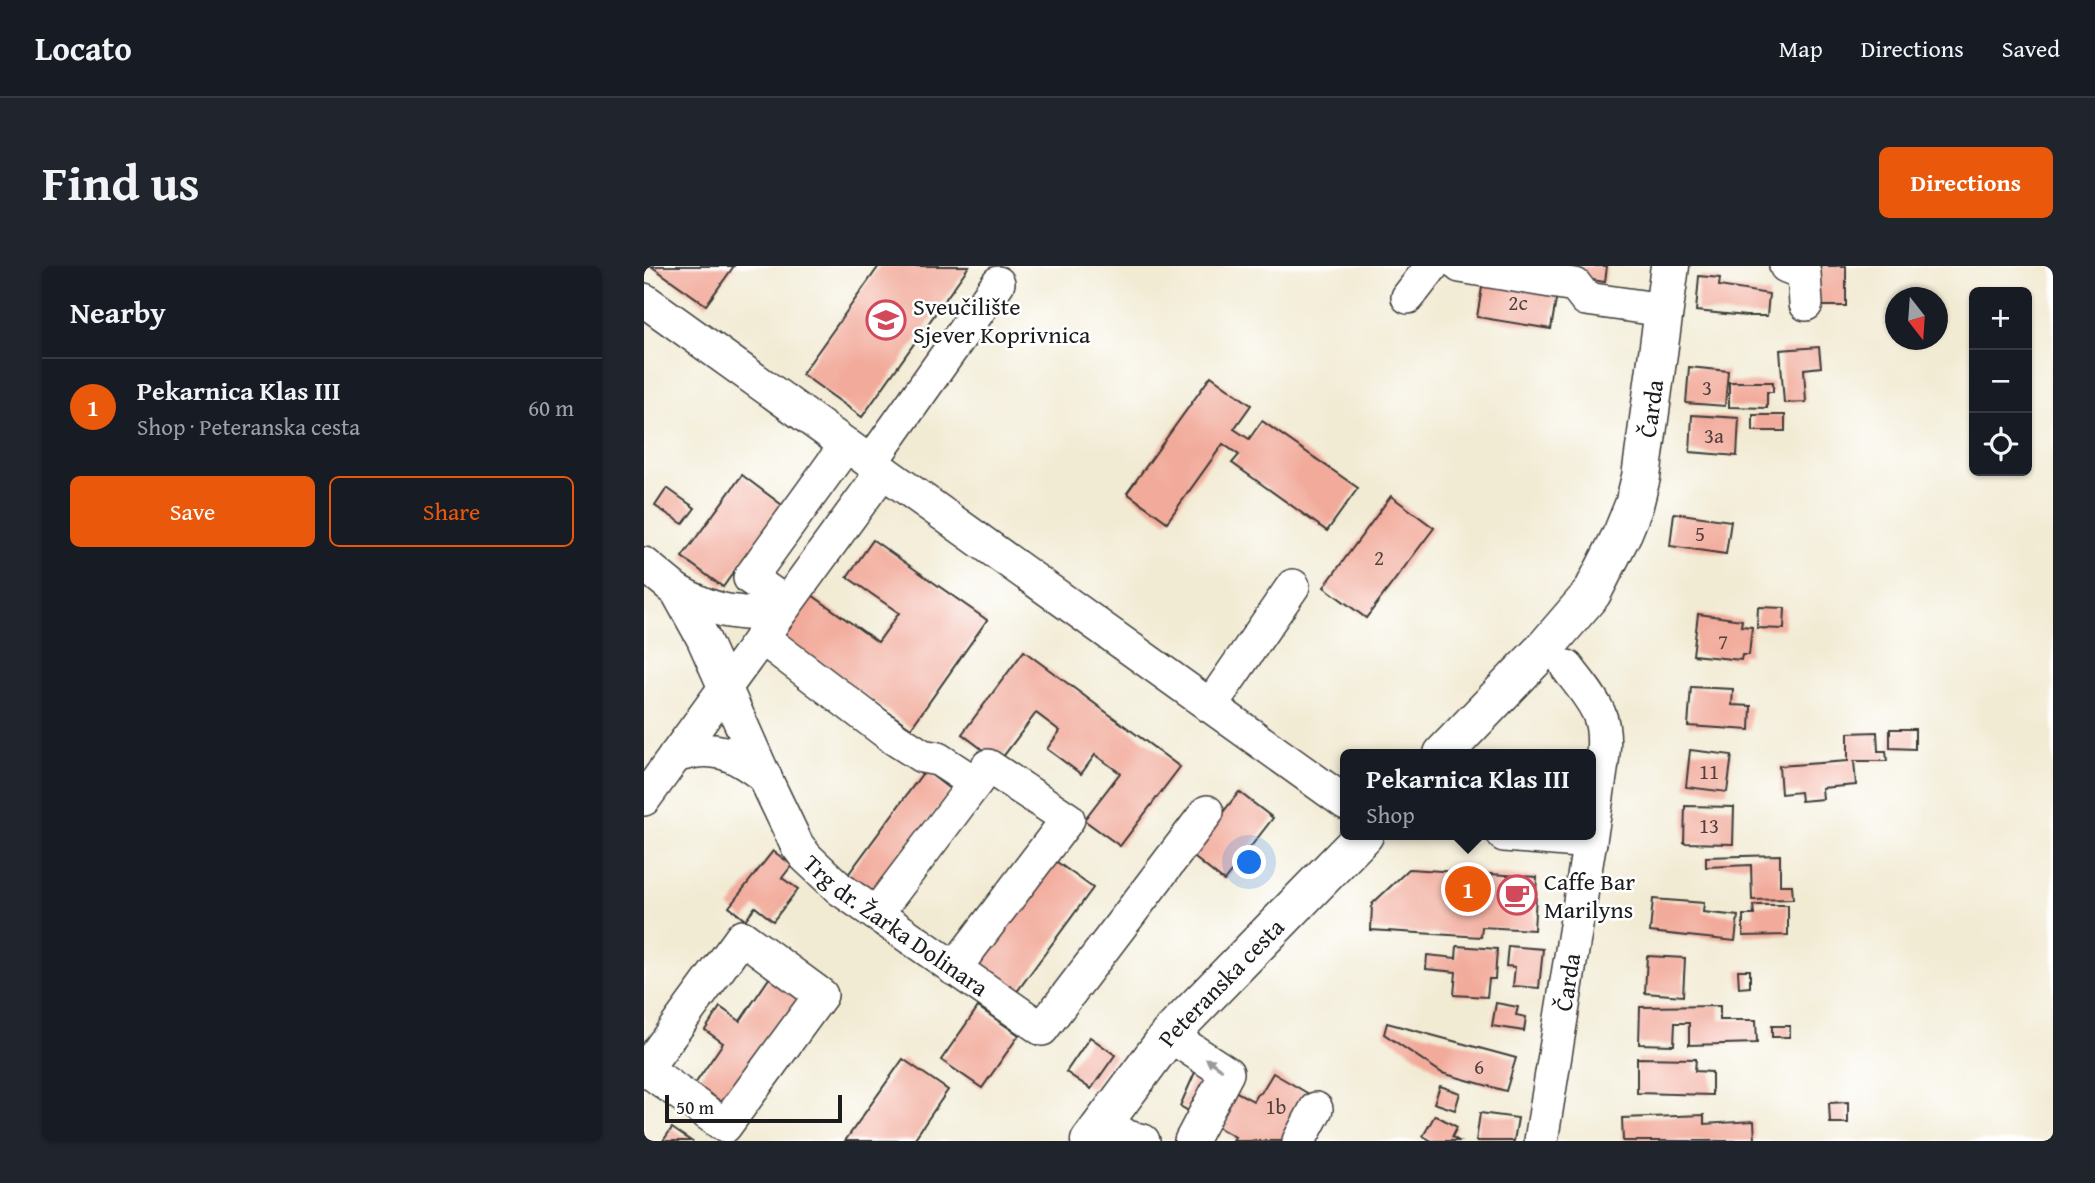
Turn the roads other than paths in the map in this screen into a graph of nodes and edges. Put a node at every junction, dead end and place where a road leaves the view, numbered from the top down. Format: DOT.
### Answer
graph roads {
  1 [pos="1432,266"];
  2 [pos="1460,266"];
  3 [pos="1670,266"];
  4 [pos="1786,266"];
  5 [pos="998,283"];
  6 [pos="1408,297"];
  7 [pos="644,300"];
  8 [pos="1805,304"];
  9 [pos="1664,310"];
  10 [pos="866,459"];
  11 [pos="644,564"];
  12 [pos="1293,586"];
  13 [pos="677,592"];
  14 [pos="775,618"];
  15 [pos="1555,659"];
  16 [pos="725,688"];
  17 [pos="1210,706"];
  18 [pos="1449,749"];
  19 [pos="675,757"];
  20 [pos="765,778"];
  21 [pos="975,783"];
  22 [pos="1596,794"];
  23 [pos="644,799"];
  24 [pos="1340,799"];
  25 [pos="1207,812"];
  26 [pos="1359,840"];
  27 [pos="1565,840"];
  28 [pos="1590,842"];
  29 [pos="876,914"];
  30 [pos="954,969"];
  31 [pos="1169,1035"];
  32 [pos="645,1070"];
  33 [pos="1316,1109"];
  34 [pos="1096,1131"];
  35 [pos="1143,1141"];
  36 [pos="1191,1141"];
  37 [pos="1299,1141"];
  38 [pos="1541,1141"];
  1 -- 6 [label="street"];
  2 -- 9 [label="street"];
  3 -- 9 [label="main road, Čarda"];
  4 -- 8 [label="street"];
  5 -- 10 [label="street"];
  7 -- 10 [label="street"];
  9 -- 15 [label="main road, Čarda"];
  10 -- 14 [label="street"];
  10 -- 14 [label="street"];
  10 -- 17 [label="street"];
  11 -- 13 [label="street, Trg dr. Žarka Dolinara"];
  12 -- 17 [label="street"];
  13 -- 14 [label="street"];
  13 -- 16 [label="street, Trg dr. Žarka Dolinara"];
  14 -- 16 [label="street"];
  14 -- 21 [label="street"];
  15 -- 18 [label="main road"];
  15 -- 22 [label="street, Čarda"];
  16 -- 19 [label="street"];
  16 -- 20 [label="street, Trg dr. Žarka Dolinara"];
  17 -- 24 [label="street"];
  19 -- 20 [label="street"];
  19 -- 23 [label="street"];
  20 -- 29 [label="street, Trg dr. Žarka Dolinara"];
  21 -- 29 [label="street"];
  21 -- 30 [label="street"];
  25 -- 30 [label="street, Trg dr. Žarka Dolinara"];
  26 -- 31 [label="main road, Peteranska cesta"];
  27 -- 28 [label="street"];
  28 -- 38 [label="street, Čarda"];
  29 -- 30 [label="street, Trg dr. Žarka Dolinara"];
  31 -- 34 [label="main road, Peteranska cesta"];
  36 -- 31 [label="street, one-way"];
  32 -- 32 [label="street"];
  33 -- 37 [label="street"];
  34 -- 35 [label="street"];
}
